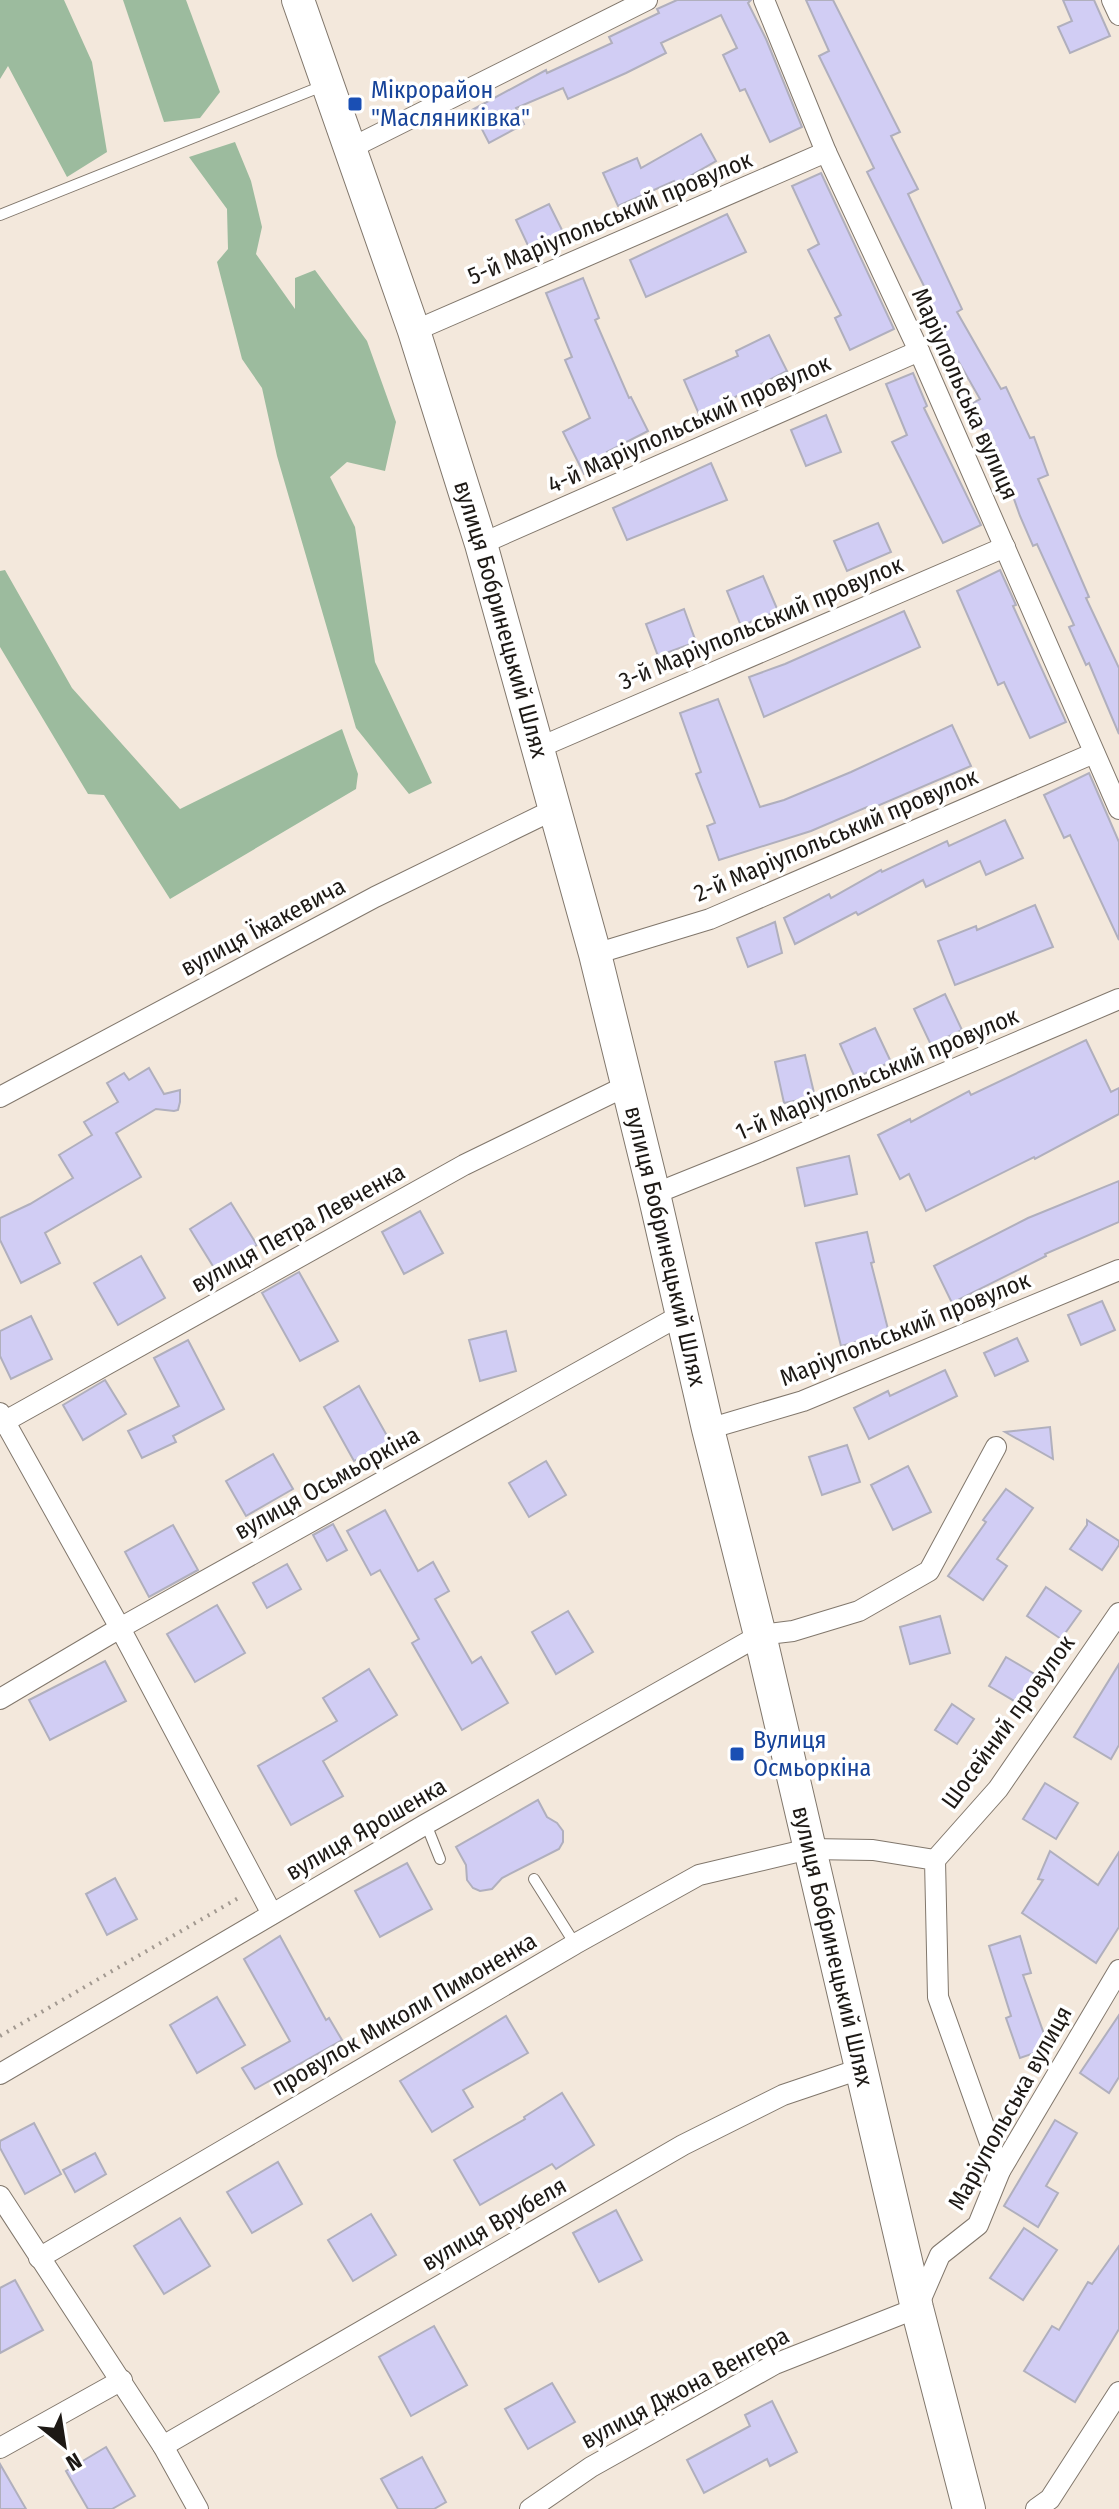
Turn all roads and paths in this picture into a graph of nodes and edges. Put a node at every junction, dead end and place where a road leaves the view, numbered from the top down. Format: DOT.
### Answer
graph roads {
  1 [pos="298,0"];
  2 [pos="647,0"];
  3 [pos="764,0"];
  4 [pos="1112,0"];
  5 [pos="1119,15"];
  6 [pos="326,84"];
  7 [pos="351,148"];
  8 [pos="826,152"];
  9 [pos="0,215"];
  10 [pos="414,331"];
  11 [pos="919,351"];
  12 [pos="481,544"];
  13 [pos="1005,547"];
  14 [pos="538,748"];
  15 [pos="1094,753"];
  16 [pos="555,809"];
  17 [pos="1119,809"];
  18 [pos="595,954"];
  19 [pos="1119,999"];
  20 [pos="626,1086"];
  21 [pos="0,1097"];
  22 [pos="654,1194"];
  23 [pos="1118,1272"];
  24 [pos="681,1315"];
  25 [pos="2,1419"];
  26 [pos="708,1429"];
  27 [pos="996,1447"];
  28 [pos="1119,1613"];
  29 [pos="120,1628"];
  30 [pos="760,1635"];
  31 [pos="0,1699"];
  32 [pos="426,1824"];
  33 [pos="809,1849"];
  34 [pos="440,1859"];
  35 [pos="935,1860"];
  36 [pos="534,1879"];
  37 [pos="257,1887"];
  38 [pos="272,1914"];
  39 [pos="575,1944"];
  40 [pos="1119,1970"];
  41 [pos="0,2036"];
  42 [pos="860,2069"];
  43 [pos="0,2074"];
  44 [pos="1000,2171"];
  45 [pos="0,2196"];
  46 [pos="39,2258"];
  47 [pos="917,2308"];
  48 [pos="122,2380"];
  49 [pos="1119,2392"];
  50 [pos="163,2446"];
  51 [pos="0,2448"];
  52 [pos="198,2509"];
  53 [pos="530,2509"];
  54 [pos="969,2509"];
  55 [pos="1036,2509"];
  1 -- 6 [label="main road, вулиця Бобринецький Шлях"];
  2 -- 7 [label="street"];
  3 -- 8 [label="street, Маріупольська вулиця"];
  4 -- 5 [label="street"];
  6 -- 7 [label="main road, вулиця Бобринецький Шлях"];
  6 -- 9 [label="lane"];
  7 -- 10 [label="main road, вулиця Бобринецький Шлях"];
  8 -- 10 [label="street, 5-й Маріупольський провулок"];
  8 -- 11 [label="street, Маріупольська вулиця"];
  10 -- 12 [label="main road, вулиця Бобринецький Шлях"];
  11 -- 12 [label="street, 4-й Маріупольський провулок"];
  11 -- 13 [label="street, Маріупольська вулиця"];
  12 -- 14 [label="main road, вулиця Бобринецький Шлях"];
  13 -- 14 [label="street, 3-й Маріупольський провулок"];
  13 -- 15 [label="street, Маріупольська вулиця"];
  14 -- 16 [label="main road, вулиця Бобринецький Шлях"];
  15 -- 17 [label="street, Маріупольська вулиця"];
  15 -- 18 [label="street, 2-й Маріупольський провулок"];
  16 -- 18 [label="main road, вулиця Бобринецький Шлях"];
  16 -- 21 [label="street, вулиця Їжакевича"];
  18 -- 20 [label="main road, вулиця Бобринецький Шлях"];
  19 -- 22 [label="street, 1-й Маріупольський провулок"];
  20 -- 22 [label="main road, вулиця Бобринецький Шлях"];
  20 -- 25 [label="street, вулиця Петра Левченка"];
  22 -- 24 [label="main road, вулиця Бобринецький Шлях"];
  23 -- 26 [label="street, Маріупольський провулок"];
  24 -- 26 [label="main road, вулиця Бобринецький Шлях"];
  24 -- 29 [label="street, вулиця Осьмьоркіна"];
  25 -- 29 [label="street"];
  26 -- 30 [label="main road, вулиця Бобринецький Шлях"];
  27 -- 30 [label="street"];
  28 -- 35 [label="street, Шосейний провулок"];
  29 -- 31 [label="street, вулиця Осьмьоркіна"];
  29 -- 37 [label="street"];
  30 -- 32 [label="street, вулиця Ярошенка"];
  30 -- 33 [label="main road, вулиця Бобринецький Шлях"];
  32 -- 34 [label="lane"];
  32 -- 38 [label="street, вулиця Ярошенка"];
  33 -- 35 [label="street, провулок Миколи Пимоненка"];
  33 -- 39 [label="street, провулок Миколи Пимоненка"];
  33 -- 42 [label="main road, вулиця Бобринецький Шлях"];
  35 -- 44 [label="street"];
  36 -- 39 [label="lane"];
  37 -- 38 [label="street"];
  37 -- 41 [label="path"];
  38 -- 43 [label="street, вулиця Ярошенка"];
  39 -- 46 [label="street, провулок Миколи Пимоненка"];
  40 -- 44 [label="street, Маріупольська вулиця"];
  42 -- 47 [label="main road, вулиця Бобринецький Шлях"];
  42 -- 50 [label="street, вулиця Врубеля"];
  44 -- 47 [label="street, Маріупольська вулиця"];
  45 -- 46 [label="street"];
  46 -- 48 [label="street"];
  47 -- 53 [label="street, вулиця Джона Венгера"];
  47 -- 54 [label="main road, вулиця Бобринецький Шлях"];
  48 -- 50 [label="street"];
  48 -- 51 [label="street"];
  49 -- 55 [label="street"];
  50 -- 52 [label="street"];
}
